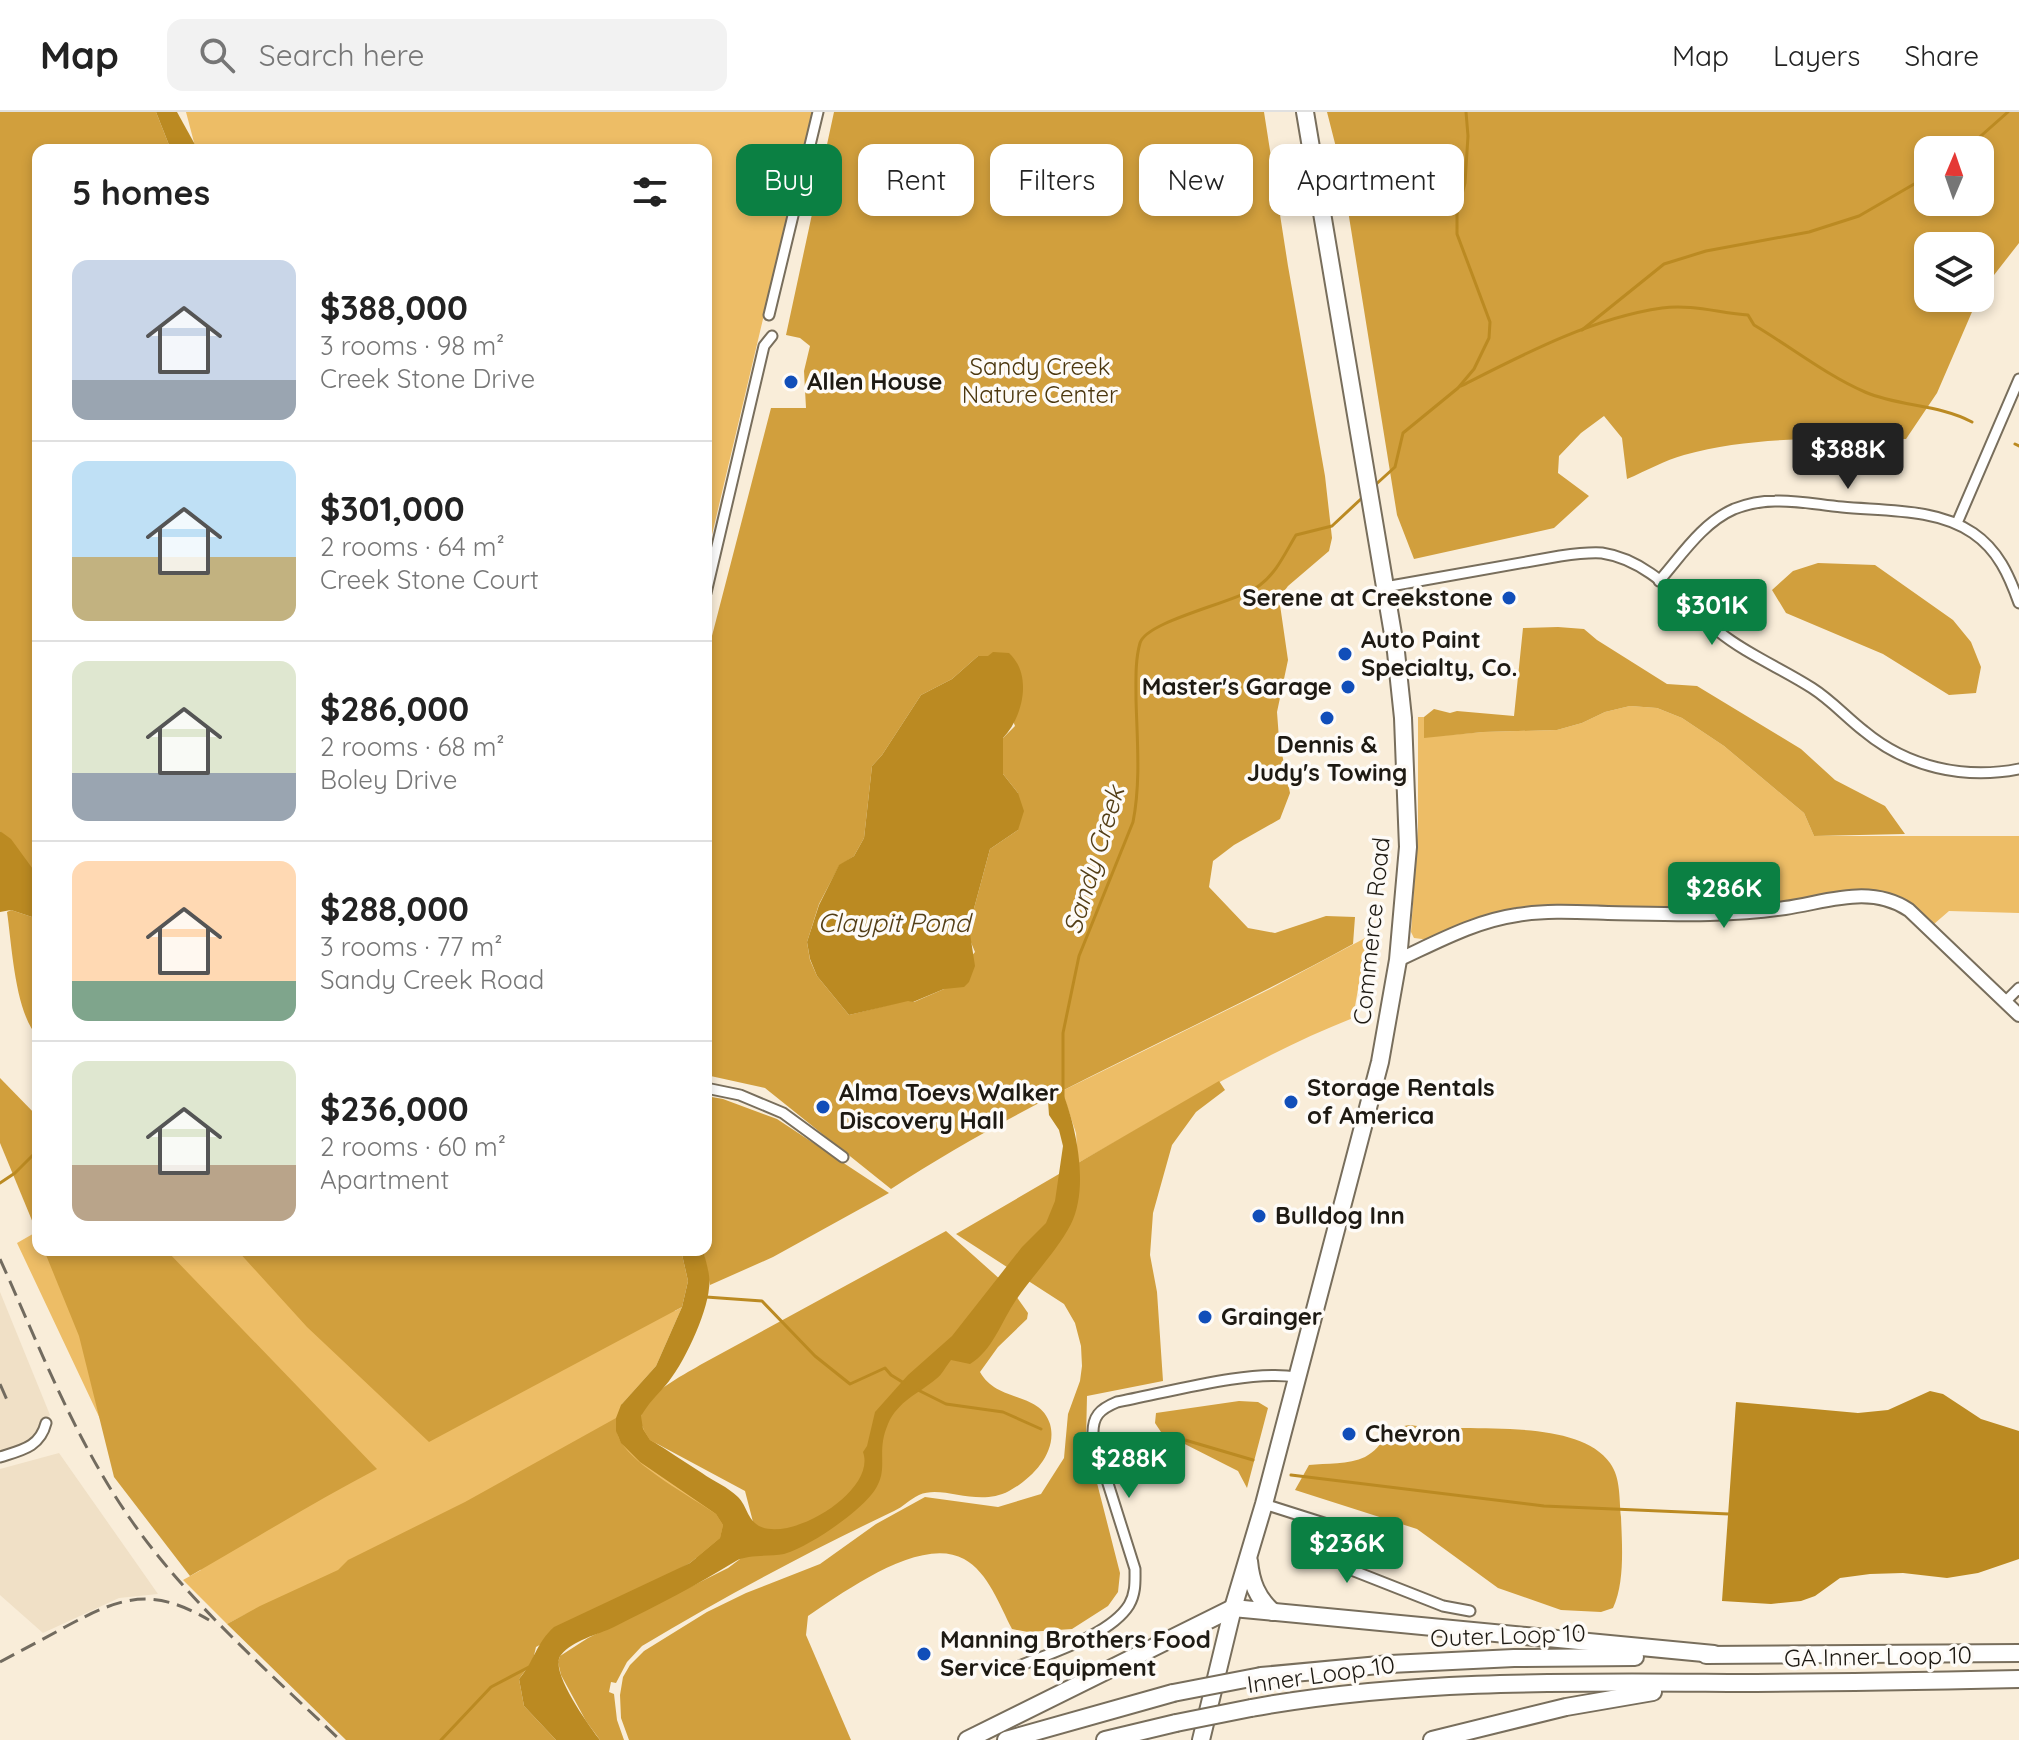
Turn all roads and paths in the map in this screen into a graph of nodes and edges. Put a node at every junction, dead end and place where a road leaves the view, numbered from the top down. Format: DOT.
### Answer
graph roads {
  1 [pos="818,112"];
  2 [pos="1305,112"];
  3 [pos="769,315"];
  4 [pos="772,336"];
  5 [pos="2019,379"];
  6 [pos="1957,523"];
  7 [pos="712,567"];
  8 [pos="1659,581"];
  9 [pos="1385,587"];
  10 [pos="2019,603"];
  11 [pos="2019,769"];
  12 [pos="1398,960"];
  13 [pos="2019,988"];
  14 [pos="2005,1002"];
  15 [pos="2019,1015"];
  16 [pos="712,1089"];
  17 [pos="843,1157"];
  18 [pos="1296,1377"];
  19 [pos="46,1423"];
  20 [pos="0,1457"];
  21 [pos="1264,1504"];
  22 [pos="1249,1558"];
  23 [pos="1233,1608"];
  24 [pos="1470,1611"];
  25 [pos="1273,1612"];
  26 [pos="2019,1653"];
  27 [pos="1714,1654"];
  28 [pos="1010,1670"];
  29 [pos="2019,1679"];
  30 [pos="1738,1683"];
  31 [pos="967,1740"];
  32 [pos="1006,1740"];
  33 [pos="1105,1740"];
  34 [pos="1201,1740"];
  35 [pos="1432,1740"];
  1 -- 3 [label="street"];
  2 -- 9 [label="highway, Commerce Road"];
  4 -- 7 [label="street"];
  5 -- 6 [label="street"];
  6 -- 8 [label="street"];
  6 -- 10 [label="street"];
  8 -- 9 [label="street"];
  8 -- 11 [label="street"];
  9 -- 12 [label="highway, Commerce Road"];
  12 -- 14 [label="street"];
  12 -- 18 [label="highway, Commerce Road"];
  13 -- 14 [label="street"];
  14 -- 15 [label="street"];
  16 -- 17 [label="street"];
  18 -- 21 [label="highway, Commerce Road"];
  18 -- 28 [label="street"];
  19 -- 20 [label="street"];
  21 -- 22 [label="highway, Commerce Road"];
  21 -- 24 [label="street"];
  22 -- 23 [label="highway, Commerce Road"];
  22 -- 25 [label="highway"];
  23 -- 25 [label="highway"];
  23 -- 31 [label="highway"];
  23 -- 34 [label="highway, Commerce Road"];
  25 -- 27 [label="highway"];
  26 -- 27 [label="highway, Outer Loop 10"];
  27 -- 32 [label="highway, Outer Loop 10, bridge"];
  29 -- 30 [label="highway, GA Inner Loop 10"];
  30 -- 33 [label="highway, Inner Loop 10, bridge"];
  30 -- 35 [label="highway"];
}
